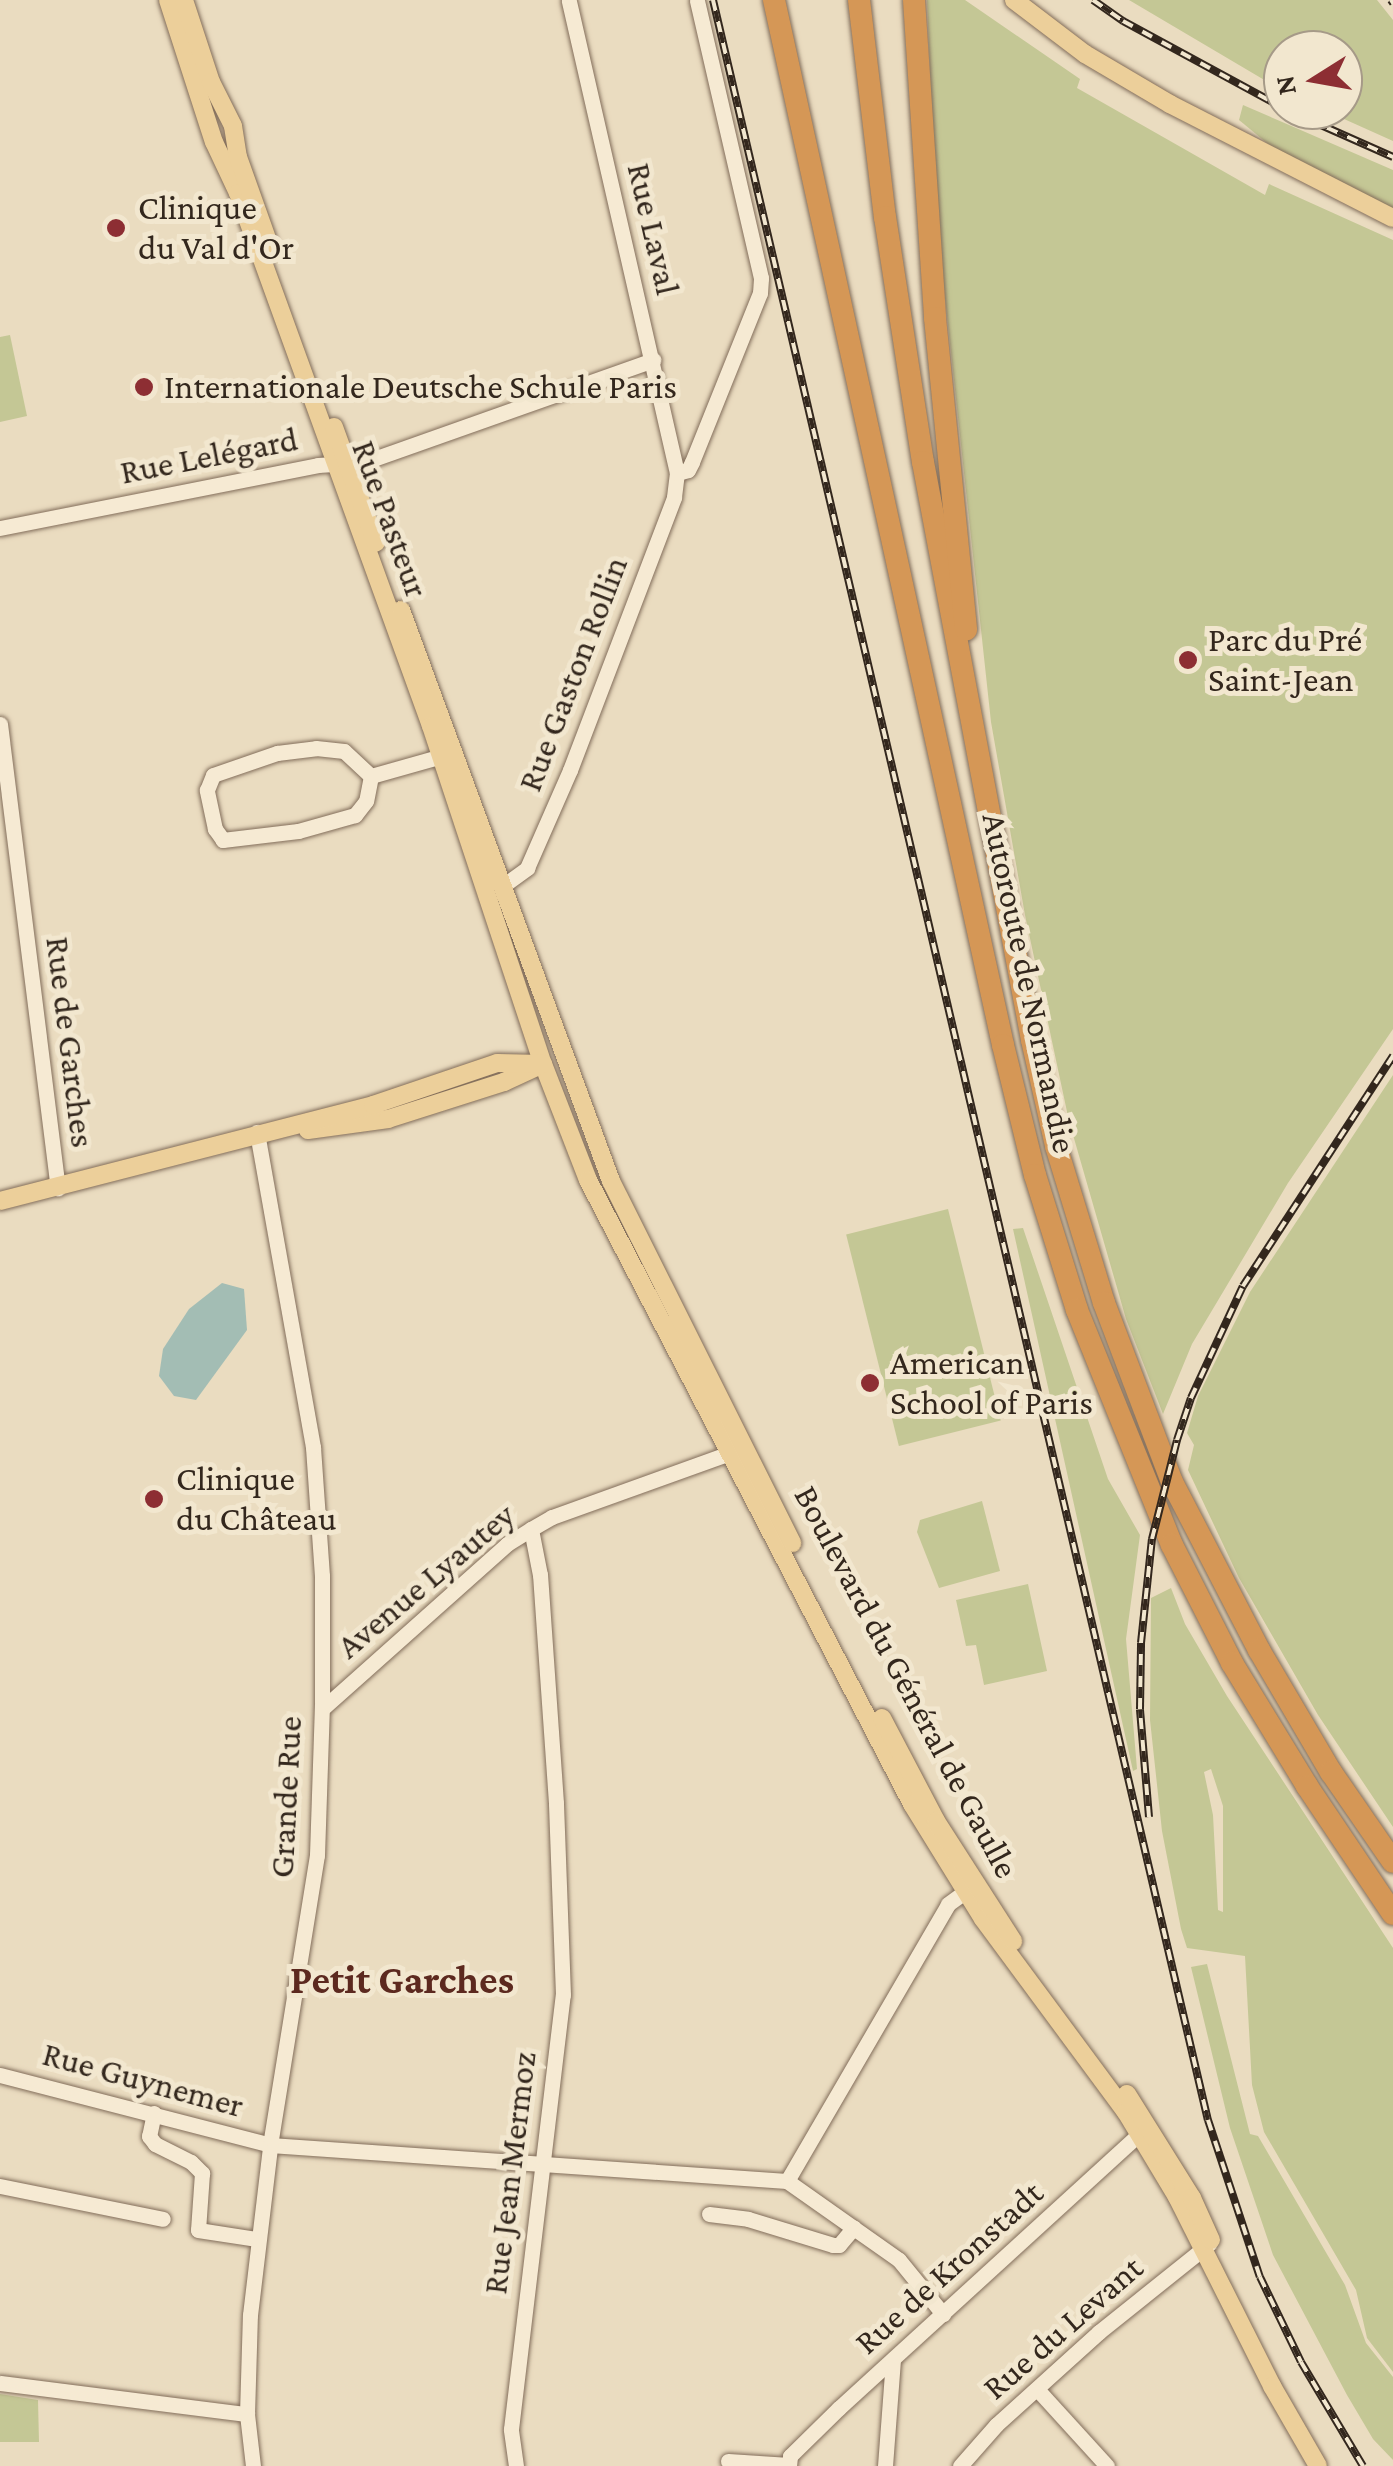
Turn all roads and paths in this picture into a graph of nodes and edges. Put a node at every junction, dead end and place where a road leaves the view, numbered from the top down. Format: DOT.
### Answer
graph roads {
  1 [pos="168,0"];
  2 [pos="184,0"];
  3 [pos="569,0"];
  4 [pos="697,0"];
  5 [pos="774,0"];
  6 [pos="859,0"];
  7 [pos="914,0"];
  8 [pos="1014,0"];
  9 [pos="233,126"];
  10 [pos="211,134"];
  11 [pos="1393,218"];
  12 [pos="653,360"];
  13 [pos="342,465"];
  14 [pos="677,472"];
  15 [pos="0,528"];
  16 [pos="958,656"];
  17 [pos="0,724"];
  18 [pos="448,755"];
  19 [pos="372,776"];
  20 [pos="504,886"];
  21 [pos="564,1058"];
  22 [pos="543,1064"];
  23 [pos="563,1116"];
  24 [pos="265,1130"];
  25 [pos="594,1139"];
  26 [pos="578,1157"];
  27 [pos="58,1188"];
  28 [pos="0,1201"];
  29 [pos="738,1450"];
  30 [pos="532,1528"];
  31 [pos="322,1709"];
  32 [pos="1393,1862"];
  33 [pos="970,1888"];
  34 [pos="1393,1914"];
  35 [pos="0,2075"];
  36 [pos="154,2113"];
  37 [pos="1145,2130"];
  38 [pos="270,2145"];
  39 [pos="540,2165"];
  40 [pos="787,2181"];
  41 [pos="0,2186"];
  42 [pos="709,2214"];
  43 [pos="163,2219"];
  44 [pos="854,2227"];
  45 [pos="257,2239"];
  46 [pos="1208,2245"];
  47 [pos="943,2314"];
  48 [pos="893,2359"];
  49 [pos="0,2382"];
  50 [pos="1037,2388"];
  51 [pos="247,2414"];
  52 [pos="728,2460"];
  53 [pos="789,2462"];
  54 [pos="252,2466"];
  55 [pos="516,2466"];
  56 [pos="885,2466"];
  57 [pos="960,2466"];
  58 [pos="1106,2466"];
  59 [pos="1318,2466"];
  60 [pos="1330,2466"];
  1 -- 10 [label="main road, Rue Pasteur"];
  2 -- 9 [label="main road, Rue Pasteur"];
  3 -- 12 [label="street, Rue Laval"];
  4 -- 14 [label="street"];
  5 -- 34 [label="highway, Autoroute de Normandie"];
  6 -- 16 [label="highway, Autoroute de Normandie"];
  7 -- 16 [label="highway"];
  8 -- 11 [label="main road"];
  9 -- 10 [label="main road"];
  9 -- 13 [label="main road, Rue Pasteur"];
  10 -- 13 [label="main road, Rue Pasteur"];
  12 -- 13 [label="street, Rue Lelégard"];
  12 -- 14 [label="street, Rue Laval"];
  13 -- 15 [label="street, Rue Lelégard"];
  13 -- 18 [label="main road, Rue Pasteur"];
  14 -- 20 [label="street, Rue Gaston Rollin"];
  16 -- 32 [label="highway, Autoroute de Normandie"];
  17 -- 27 [label="street, Rue de Garches"];
  18 -- 19 [label="street"];
  18 -- 20 [label="main road, Rue Pasteur"];
  18 -- 22 [label="main road, Rue Pasteur"];
  19 -- 19 [label="street"];
  20 -- 21 [label="main road, Rue Pasteur"];
  21 -- 22 [label="main road"];
  21 -- 25 [label="main road, Boulevard du Général de Gaulle"];
  22 -- 23 [label="main road, Boulevard du Général de Gaulle"];
  22 -- 24 [label="main road"];
  23 -- 25 [label="main road"];
  23 -- 26 [label="main road, Boulevard du Général de Gaulle"];
  24 -- 27 [label="main road"];
  24 -- 31 [label="street, Grande Rue"];
  25 -- 26 [label="main road"];
  25 -- 29 [label="main road, Boulevard du Général de Gaulle"];
  26 -- 29 [label="main road, Boulevard du Général de Gaulle"];
  27 -- 28 [label="main road"];
  29 -- 30 [label="street, Avenue Lyautey"];
  29 -- 33 [label="main road, Boulevard du Général de Gaulle"];
  30 -- 31 [label="street, Avenue Lyautey"];
  30 -- 39 [label="street, Rue Jean Mermoz"];
  31 -- 38 [label="street, Grande Rue"];
  33 -- 37 [label="main road, Boulevard du Général de Gaulle"];
  33 -- 40 [label="street"];
  35 -- 36 [label="street, Rue Guynemer"];
  36 -- 38 [label="street, Rue Guynemer"];
  36 -- 45 [label="street"];
  37 -- 46 [label="main road, Boulevard du Général de Gaulle"];
  37 -- 47 [label="street, Rue de Kronstadt"];
  38 -- 39 [label="street, Rue Guynemer"];
  38 -- 45 [label="street, Grande Rue"];
  39 -- 40 [label="street, Rue Guynemer"];
  39 -- 55 [label="street, Rue Jean Mermoz"];
  40 -- 44 [label="street"];
  41 -- 43 [label="street"];
  42 -- 44 [label="street"];
  44 -- 47 [label="street"];
  45 -- 51 [label="street, Grande Rue"];
  46 -- 50 [label="street, Rue du Levant"];
  46 -- 59 [label="main road, Boulevard du Général de Gaulle"];
  46 -- 60 [label="main road, Boulevard du Général de Gaulle"];
  47 -- 48 [label="street, Rue de Kronstadt"];
  48 -- 53 [label="street, Rue de Kronstadt"];
  48 -- 56 [label="street"];
  49 -- 51 [label="street"];
  50 -- 57 [label="street, Rue du Levant"];
  50 -- 58 [label="street"];
  51 -- 54 [label="street, Grande Rue"];
  52 -- 53 [label="street"];
}
